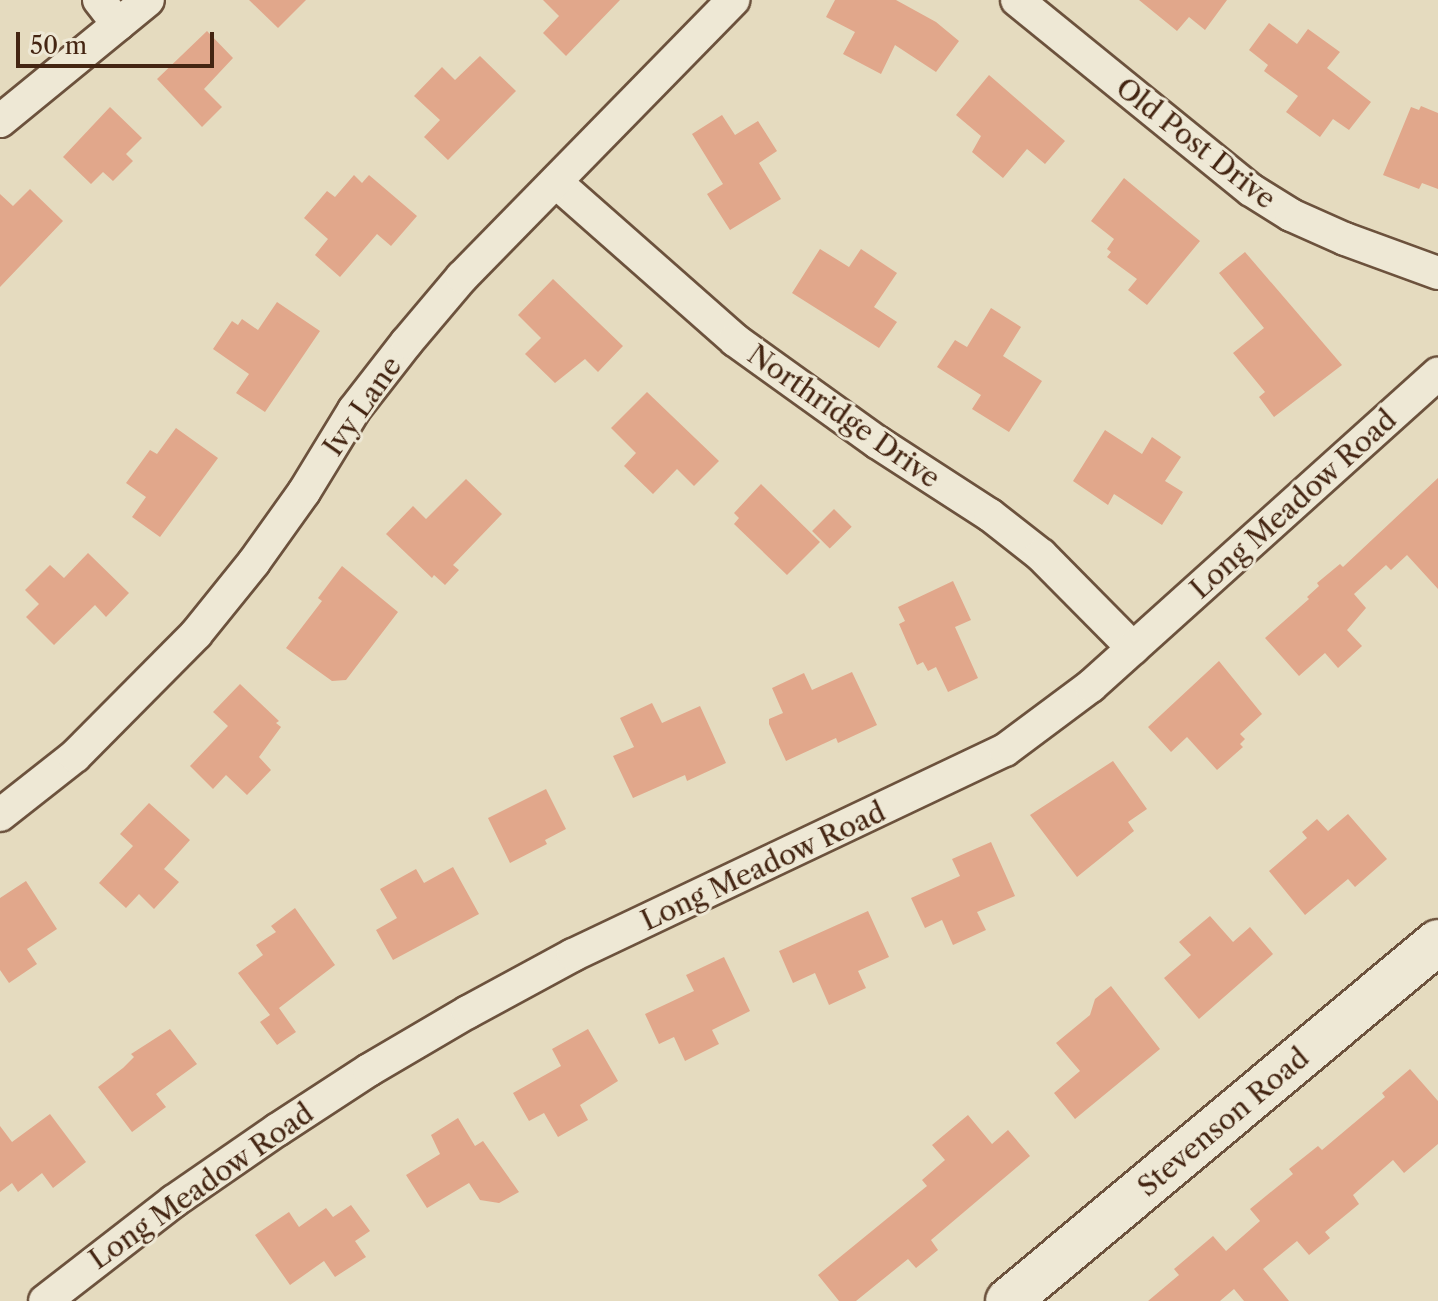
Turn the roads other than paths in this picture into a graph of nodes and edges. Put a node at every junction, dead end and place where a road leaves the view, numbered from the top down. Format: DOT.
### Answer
graph roads {
  1 [pos="148,0"];
  2 [pos="733,0"];
  3 [pos="1017,0"];
  4 [pos="109,12"];
  5 [pos="0,121"];
  6 [pos="556,182"];
  7 [pos="1438,273"];
  8 [pos="1438,374"];
  9 [pos="1133,648"];
  10 [pos="0,815"];
  11 [pos="1438,942"];
  12 [pos="45,1301"];
  13 [pos="1008,1301"];
  1 -- 4 [label="street"];
  2 -- 6 [label="street, Ivy Lane"];
  3 -- 7 [label="street, Old Post Drive"];
  4 -- 5 [label="street"];
  6 -- 9 [label="street, Northridge Drive"];
  6 -- 10 [label="street, Ivy Lane"];
  8 -- 9 [label="street, Long Meadow Road"];
  9 -- 12 [label="street, Long Meadow Road"];
  11 -- 13 [label="main road, Stevenson Road"];
}
